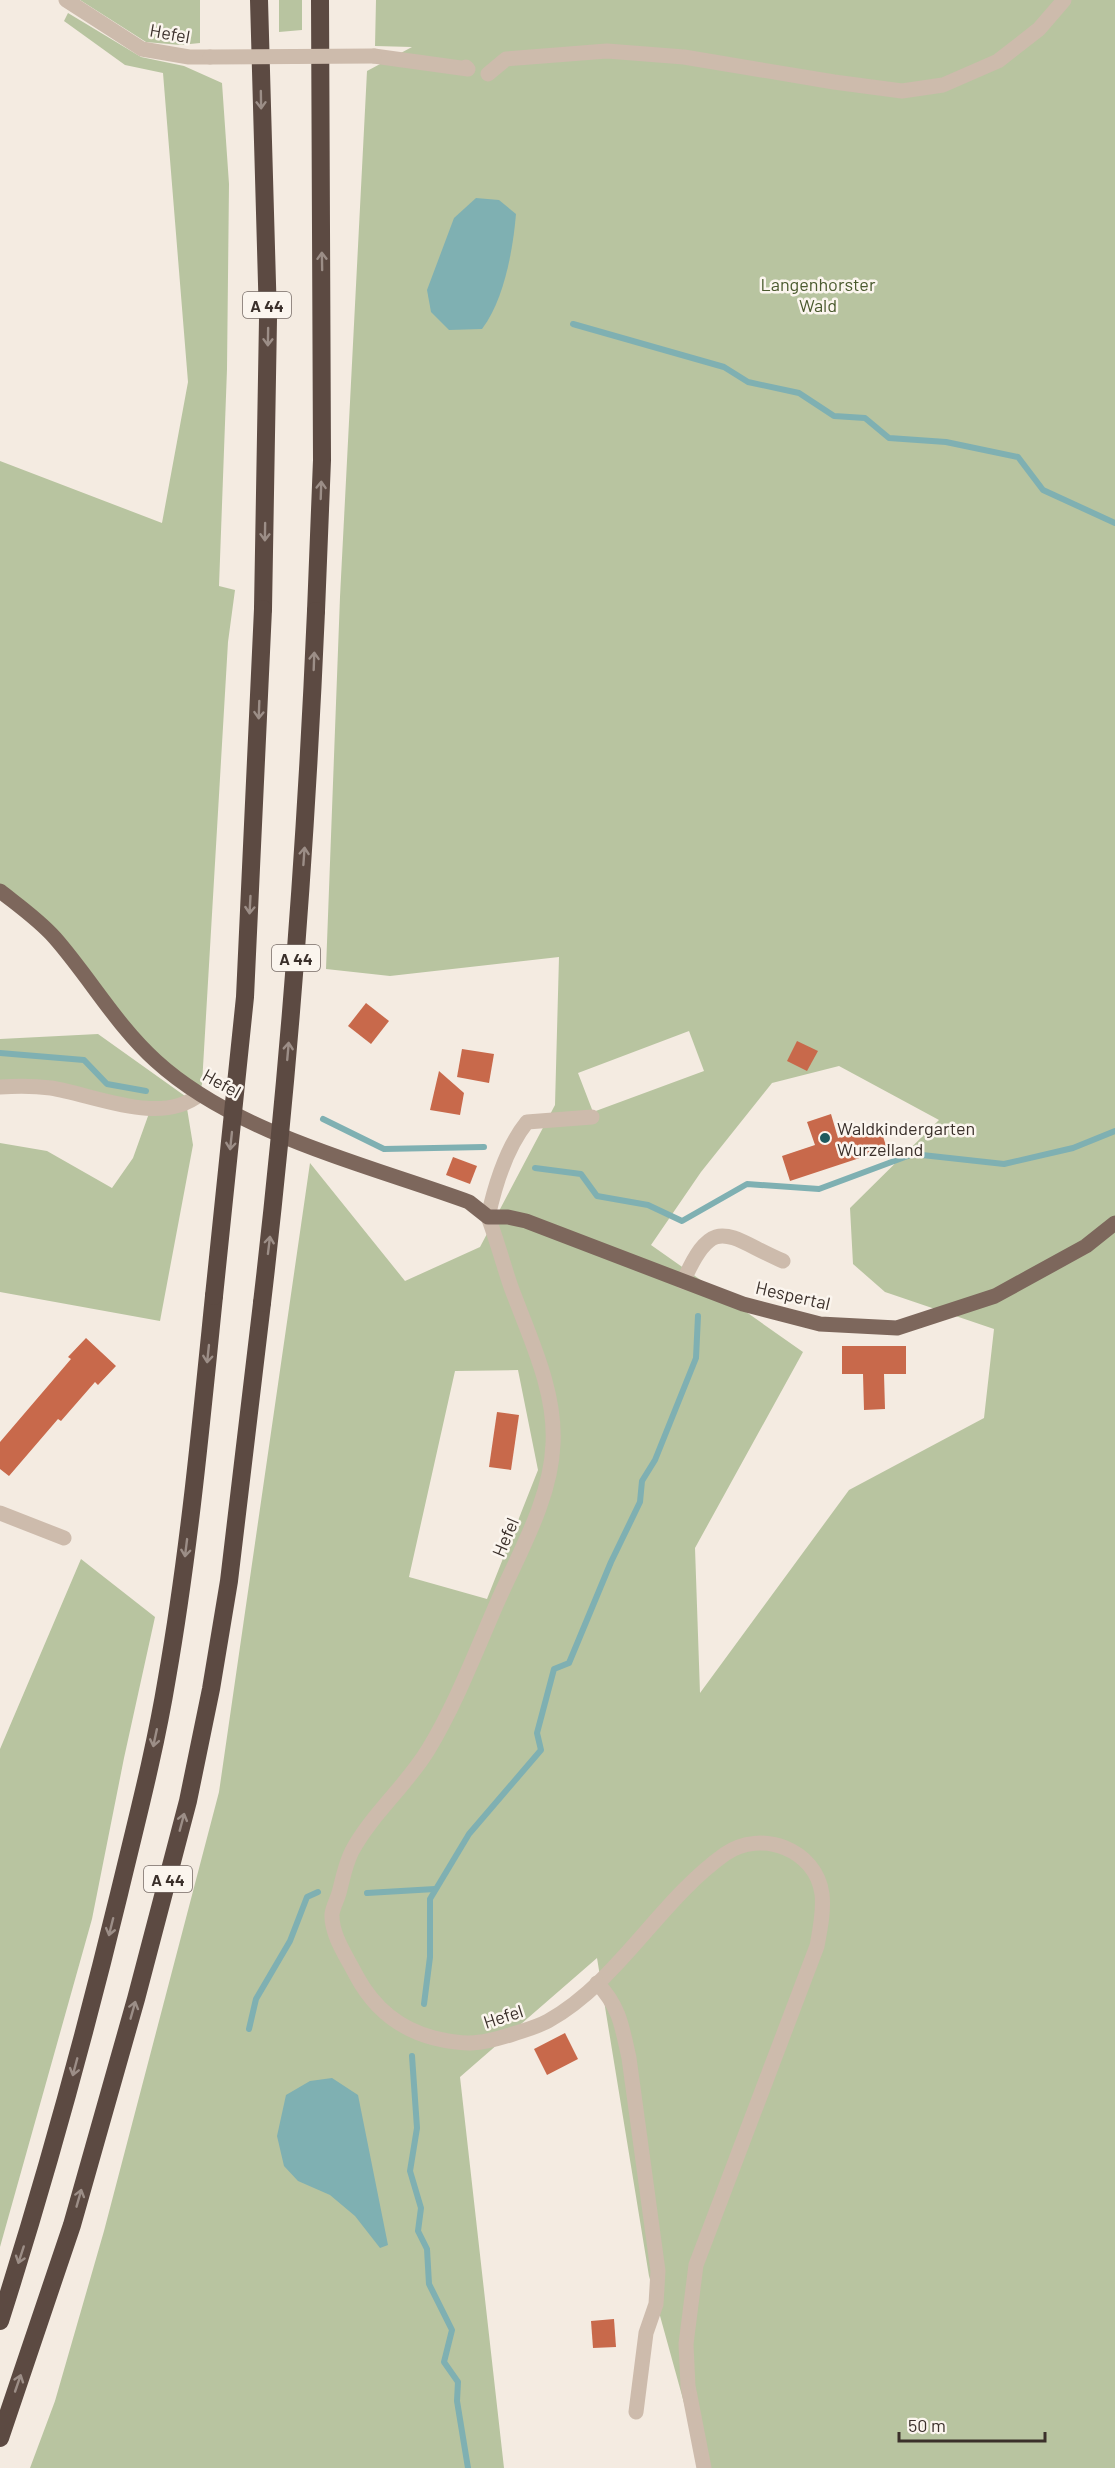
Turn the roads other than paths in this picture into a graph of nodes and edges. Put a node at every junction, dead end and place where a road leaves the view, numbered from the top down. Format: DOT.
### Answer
graph roads {
  1 [pos="66,0"];
  2 [pos="259,0"];
  3 [pos="320,0"];
  4 [pos="1064,0"];
  5 [pos="466,67"];
  6 [pos="488,74"];
  7 [pos="0,891"];
  8 [pos="0,1087"];
  9 [pos="199,1095"];
  10 [pos="592,1117"];
  11 [pos="488,1217"];
  12 [pos="1115,1223"];
  13 [pos="783,1261"];
  14 [pos="684,1282"];
  15 [pos="0,1513"];
  16 [pos="64,1538"];
  17 [pos="597,1983"];
  18 [pos="0,2321"];
  19 [pos="636,2412"];
  20 [pos="0,2439"];
  21 [pos="704,2468"];
  1 -- 5 [label="street, Hefel, bridge"];
  2 -- 18 [label="highway, A 44, one-way, bridge"];
  20 -- 3 [label="highway, A 44, one-way, bridge"];
  4 -- 6 [label="street"];
  7 -- 9 [label="main road, Hefel"];
  8 -- 9 [label="street"];
  9 -- 11 [label="main road, Hefel"];
  10 -- 11 [label="street"];
  11 -- 14 [label="main road, Hespertal"];
  11 -- 17 [label="street, Hefel"];
  12 -- 14 [label="main road, Hespertal"];
  13 -- 14 [label="street"];
  15 -- 16 [label="street"];
  17 -- 19 [label="street"];
  17 -- 21 [label="street, Hefel"];
}
